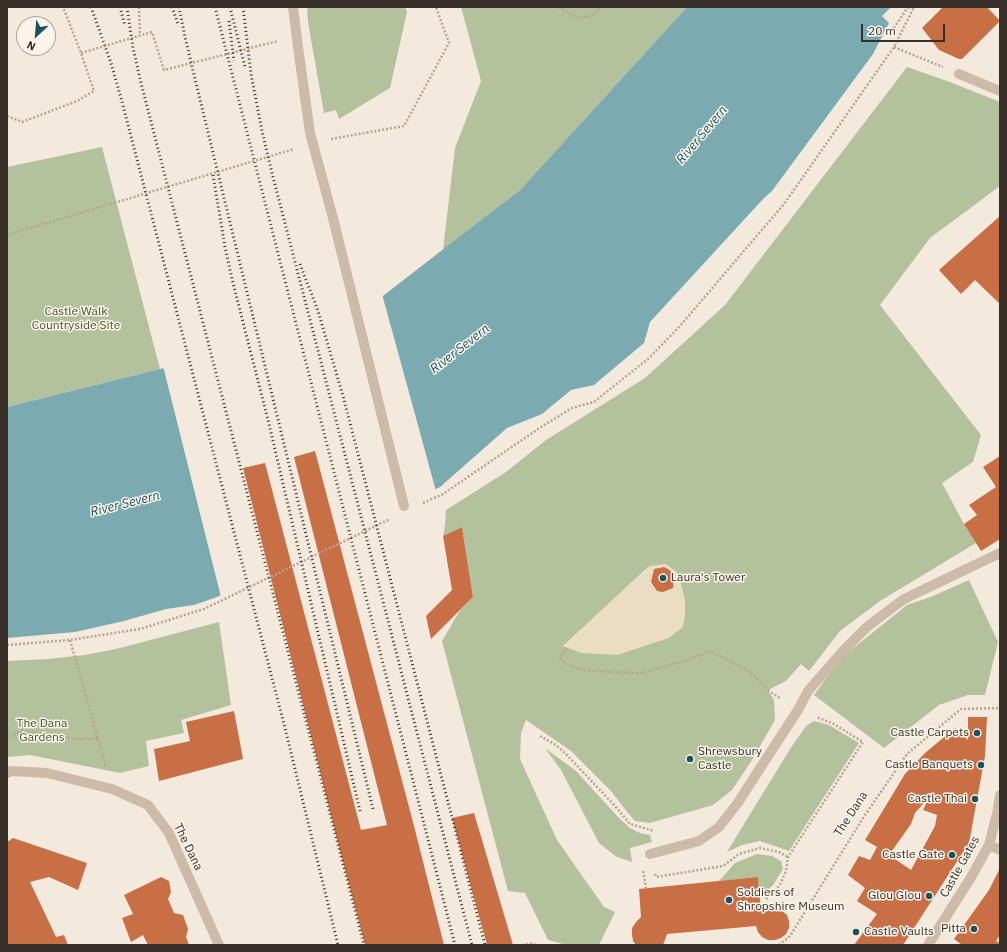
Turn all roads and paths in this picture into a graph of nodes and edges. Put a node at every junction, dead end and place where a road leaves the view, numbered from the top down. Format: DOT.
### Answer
graph roads {
  1 [pos="63,7"];
  2 [pos="139,7"];
  3 [pos="293,7"];
  4 [pos="436,7"];
  5 [pos="559,7"];
  6 [pos="602,7"];
  7 [pos="909,7"];
  8 [pos="914,7"];
  9 [pos="894,28"];
  10 [pos="278,34"];
  11 [pos="140,35"];
  12 [pos="894,47"];
  13 [pos="81,53"];
  14 [pos="960,74"];
  15 [pos="1000,91"];
  16 [pos="7,116"];
  17 [pos="330,140"];
  18 [pos="300,148"];
  19 [pos="7,235"];
  20 [pos="422,504"];
  21 [pos="404,506"];
  22 [pos="394,517"];
  23 [pos="1000,553"];
  24 [pos="70,640"];
  25 [pos="7,645"];
  26 [pos="566,648"];
  27 [pos="1000,708"];
  28 [pos="798,710"];
  29 [pos="540,736"];
  30 [pos="7,739"];
  31 [pos="98,739"];
  32 [pos="9,772"];
  33 [pos="108,772"];
  34 [pos="1000,795"];
  35 [pos="657,832"];
  36 [pos="989,845"];
  37 [pos="1000,850"];
  38 [pos="650,854"];
  39 [pos="788,857"];
  40 [pos="646,888"];
  41 [pos="766,899"];
  42 [pos="219,945"];
  43 [pos="522,945"];
  44 [pos="535,945"];
  45 [pos="779,945"];
  46 [pos="928,945"];
  1 -- 13 [label="path"];
  2 -- 11 [label="path"];
  3 -- 21 [label="street, bridge"];
  4 -- 17 [label="path"];
  5 -- 6 [label="path"];
  7 -- 9 [label="path"];
  8 -- 12 [label="path"];
  10 -- 11 [label="path"];
  11 -- 13 [label="path"];
  12 -- 14 [label="path"];
  12 -- 20 [label="path"];
  13 -- 16 [label="path"];
  14 -- 15 [label="street"];
  18 -- 19 [label="path"];
  22 -- 24 [label="path"];
  23 -- 28 [label="street"];
  24 -- 25 [label="path"];
  24 -- 31 [label="path"];
  26 -- 28 [label="path"];
  27 -- 45 [label="path, The Dana"];
  28 -- 38 [label="street"];
  28 -- 39 [label="path"];
  29 -- 35 [label="path"];
  30 -- 31 [label="path"];
  31 -- 33 [label="path"];
  32 -- 42 [label="street, The Dana"];
  34 -- 36 [label="street, Castle Gates"];
  36 -- 37 [label="street"];
  36 -- 46 [label="street, Castle Gates"];
  38 -- 39 [label="path"];
  38 -- 40 [label="path"];
  39 -- 41 [label="path"];
  43 -- 44 [label="path"];
}
